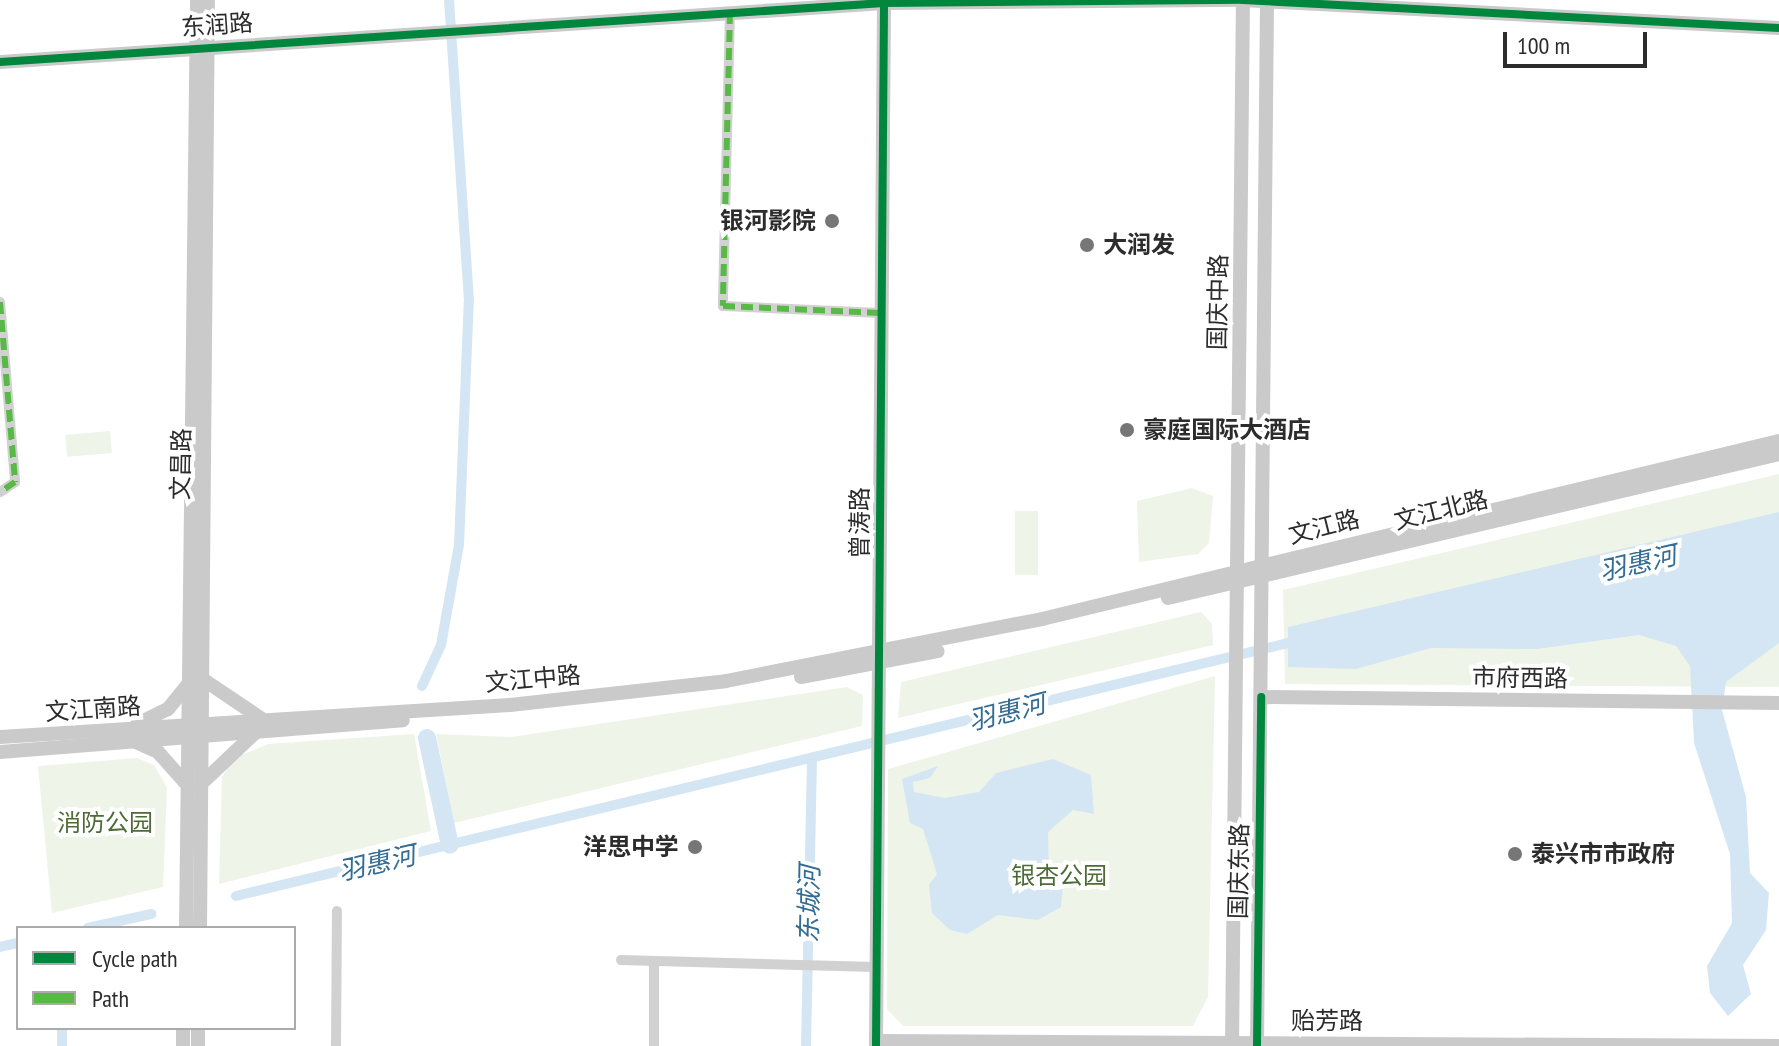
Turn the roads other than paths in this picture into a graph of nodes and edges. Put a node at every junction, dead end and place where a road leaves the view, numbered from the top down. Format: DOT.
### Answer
graph roads {
  1 [pos="197,0"];
  2 [pos="208,0"];
  3 [pos="1243,0"];
  4 [pos="884,1"];
  5 [pos="1267,1"];
  6 [pos="730,12"];
  7 [pos="1779,28"];
  8 [pos="202,45"];
  9 [pos="0,62"];
  10 [pos="0,302"];
  11 [pos="881,313"];
  12 [pos="1779,441"];
  13 [pos="1779,454"];
  14 [pos="0,492"];
  15 [pos="1262,571"];
  16 [pos="1237,578"];
  17 [pos="1238,603"];
  18 [pos="879,659"];
  19 [pos="195,680"];
  20 [pos="1261,697"];
  21 [pos="1779,703"];
  22 [pos="260,725"];
  23 [pos="204,729"];
  24 [pos="188,731"];
  25 [pos="133,735"];
  26 [pos="0,737"];
  27 [pos="0,752"];
  28 [pos="196,786"];
  29 [pos="337,911"];
  30 [pos="186,926"];
  31 [pos="200,926"];
  32 [pos="621,960"];
  33 [pos="654,963"];
  34 [pos="876,967"];
  35 [pos="876,1043"];
  36 [pos="1232,1044"];
  37 [pos="1257,1044"];
  38 [pos="336,1046"];
  39 [pos="654,1046"];
  40 [pos="1778,1046"];
  1 -- 8 [label="main road, 文昌路"];
  2 -- 8 [label="main road, 文昌路"];
  3 -- 4 [label="main road, 东润路"];
  3 -- 5 [label="main road, 东润路"];
  3 -- 16 [label="main road, 国庆中路"];
  4 -- 6 [label="main road, 东润路"];
  4 -- 11 [label="main road, 曾涛路"];
  5 -- 7 [label="main road, 东润路"];
  5 -- 15 [label="main road, 国庆东路"];
  6 -- 8 [label="main road, 东润路"];
  6 -- 11 [label="street"];
  8 -- 9 [label="main road, 东润路"];
  8 -- 19 [label="main road, 文昌路"];
  10 -- 14 [label="street"];
  11 -- 18 [label="main road, 曾涛路"];
  12 -- 15 [label="main road, 文江路"];
  13 -- 15 [label="main road, 文江北路"];
  15 -- 16 [label="main road, 文江路"];
  15 -- 20 [label="main road, 国庆东路"];
  16 -- 17 [label="main road, 国庆中路"];
  16 -- 18 [label="main road, 文江路"];
  17 -- 36 [label="main road, 国庆东路"];
  18 -- 22 [label="main road, 文江中路"];
  18 -- 34 [label="main road, 曾涛路"];
  19 -- 22 [label="main road"];
  19 -- 23 [label="main road, 文昌路"];
  19 -- 24 [label="main road, 文昌路"];
  19 -- 25 [label="main road"];
  20 -- 21 [label="main road, 市府西路"];
  20 -- 37 [label="main road, 国庆东路"];
  22 -- 23 [label="main road, 文江中路"];
  22 -- 28 [label="main road"];
  23 -- 24 [label="main road, 文江中路"];
  23 -- 28 [label="main road, 文昌路"];
  24 -- 25 [label="main road, 文江南路"];
  24 -- 28 [label="main road, 文昌路"];
  25 -- 26 [label="main road, 文江南路"];
  25 -- 27 [label="main road, 文江南路"];
  25 -- 28 [label="main road"];
  28 -- 30 [label="main road, 文昌路"];
  28 -- 31 [label="main road, 文昌路"];
  29 -- 38 [label="street"];
  32 -- 33 [label="street"];
  33 -- 34 [label="street"];
  33 -- 39 [label="street"];
  34 -- 35 [label="main road, 曾涛路"];
  35 -- 36 [label="main road, 贻芳路"];
  36 -- 37 [label="main road, 贻芳路"];
  37 -- 40 [label="main road, 贻芳路"];
}
